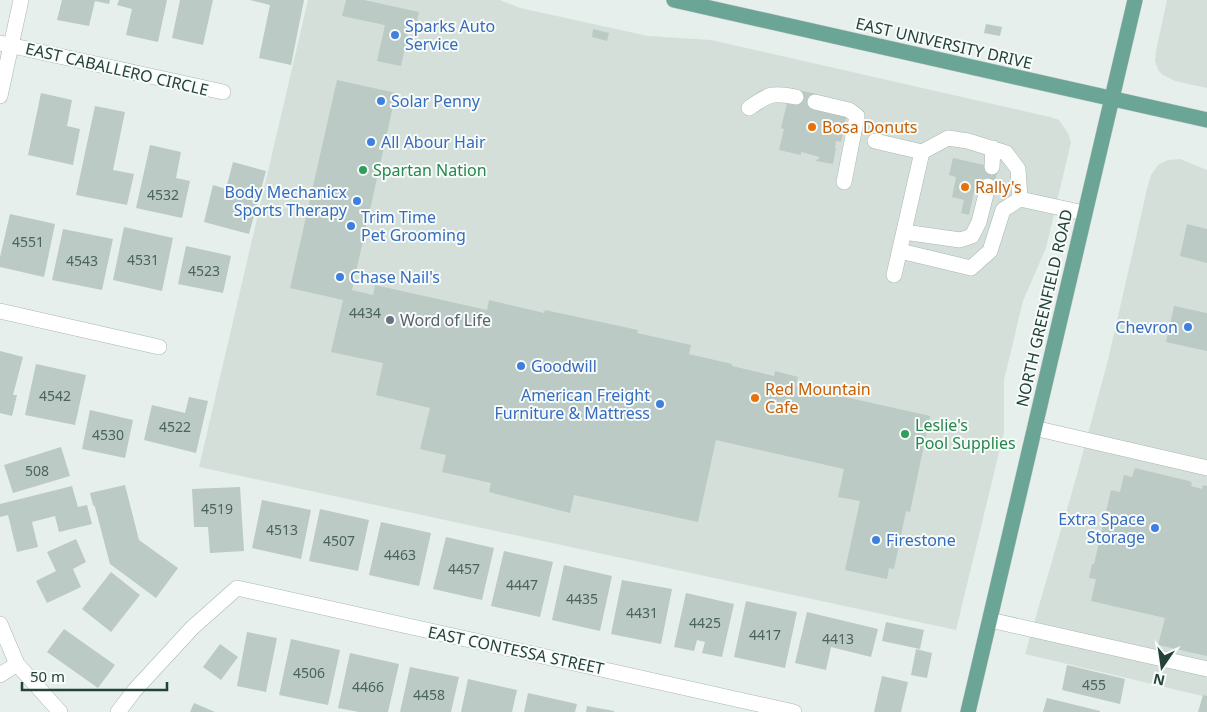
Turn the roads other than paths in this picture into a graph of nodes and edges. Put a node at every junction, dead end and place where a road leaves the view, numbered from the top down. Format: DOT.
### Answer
graph roads {
  1 [pos="21,0"];
  2 [pos="674,0"];
  3 [pos="1135,0"];
  4 [pos="6,44"];
  5 [pos="223,92"];
  6 [pos="0,96"];
  7 [pos="796,97"];
  8 [pos="1111,98"];
  9 [pos="815,102"];
  10 [pos="749,108"];
  11 [pos="1207,120"];
  12 [pos="875,140"];
  13 [pos="993,148"];
  14 [pos="922,152"];
  15 [pos="992,167"];
  16 [pos="844,182"];
  17 [pos="988,186"];
  18 [pos="1020,199"];
  19 [pos="1084,213"];
  20 [pos="904,232"];
  21 [pos="900,250"];
  22 [pos="894,275"];
  23 [pos="0,310"];
  24 [pos="159,347"];
  25 [pos="1034,428"];
  26 [pos="1207,468"];
  27 [pos="990,620"];
  28 [pos="0,624"];
  29 [pos="17,664"];
  30 [pos="1207,669"];
  31 [pos="0,675"];
  32 [pos="60,712"];
  33 [pos="118,712"];
  34 [pos="794,712"];
  35 [pos="968,712"];
  1 -- 4 [label="street"];
  2 -- 8 [label="main road, EAST UNIVERSITY DRIVE"];
  3 -- 8 [label="main road, NORTH GREENFIELD ROAD"];
  4 -- 5 [label="street, EAST CABALLERO CIRCLE"];
  4 -- 6 [label="street"];
  7 -- 10 [label="street"];
  8 -- 11 [label="main road, EAST UNIVERSITY DRIVE"];
  8 -- 19 [label="main road, NORTH GREENFIELD ROAD"];
  9 -- 16 [label="street"];
  12 -- 14 [label="street"];
  13 -- 14 [label="street"];
  13 -- 15 [label="street"];
  13 -- 18 [label="street"];
  14 -- 20 [label="street"];
  17 -- 20 [label="street"];
  18 -- 19 [label="street"];
  18 -- 21 [label="street"];
  19 -- 25 [label="main road, NORTH GREENFIELD ROAD"];
  20 -- 21 [label="street"];
  21 -- 22 [label="street"];
  23 -- 24 [label="street"];
  25 -- 26 [label="street"];
  25 -- 27 [label="main road, NORTH GREENFIELD ROAD"];
  27 -- 30 [label="street"];
  27 -- 35 [label="main road, NORTH GREENFIELD ROAD"];
  28 -- 29 [label="street"];
  29 -- 31 [label="street"];
  29 -- 32 [label="street"];
  33 -- 34 [label="street, EAST CONTESSA STREET"];
}
